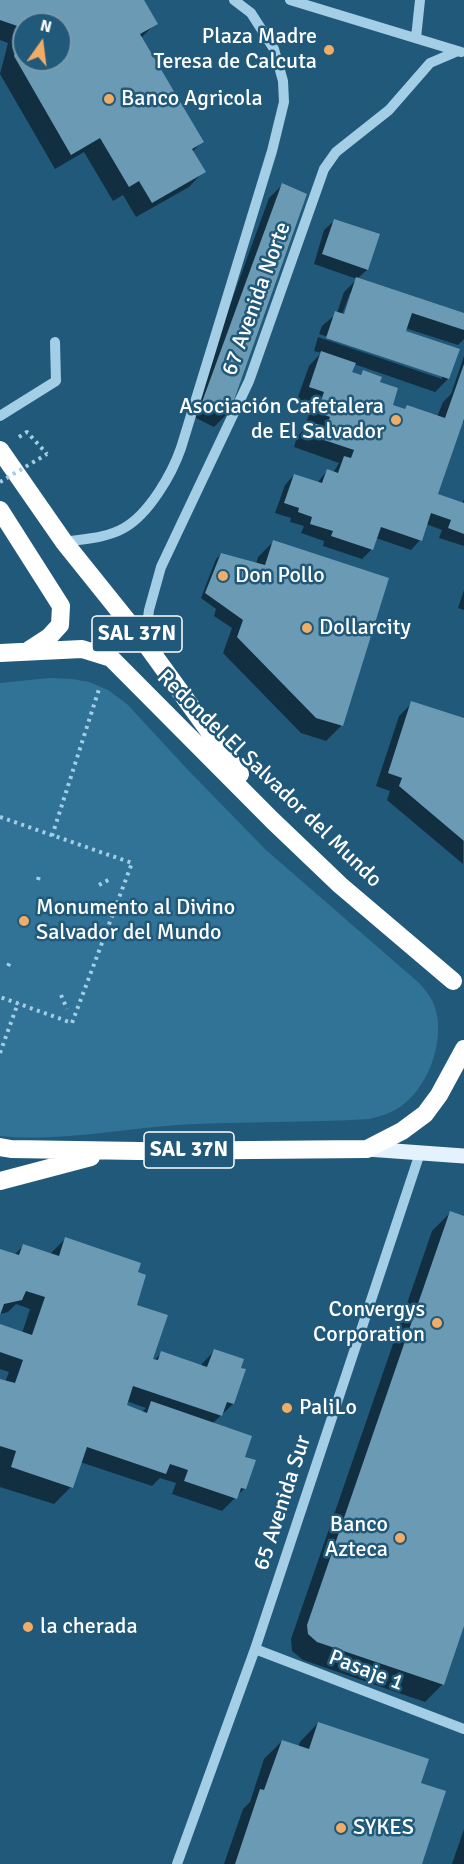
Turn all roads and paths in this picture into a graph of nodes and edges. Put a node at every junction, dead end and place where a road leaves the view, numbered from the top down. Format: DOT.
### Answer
graph roads {
  1 [pos="234,0"];
  2 [pos="290,0"];
  3 [pos="420,0"];
  4 [pos="416,38"];
  5 [pos="461,52"];
  6 [pos="55,342"];
  7 [pos="0,416"];
  8 [pos="27,432"];
  9 [pos="0,450"];
  10 [pos="0,482"];
  11 [pos="0,510"];
  12 [pos="64,542"];
  13 [pos="145,643"];
  14 [pos="29,650"];
  15 [pos="0,653"];
  16 [pos="100,686"];
  17 [pos="0,817"];
  18 [pos="272,820"];
  19 [pos="52,836"];
  20 [pos="112,878"];
  21 [pos="99,885"];
  22 [pos="458,985"];
  23 [pos="61,995"];
  24 [pos="0,997"];
  25 [pos="18,1003"];
  26 [pos="67,1009"];
  27 [pos="464,1048"];
  28 [pos="0,1053"];
  29 [pos="0,1148"];
  30 [pos="367,1149"];
  31 [pos="115,1150"];
  32 [pos="420,1153"];
  33 [pos="464,1156"];
  34 [pos="0,1181"];
  35 [pos="255,1649"];
  36 [pos="464,1728"];
  37 [pos="177,1864"];
  1 -- 12 [label="street, 67 Avenida Norte"];
  2 -- 4 [label="street"];
  3 -- 4 [label="street"];
  4 -- 5 [label="street"];
  5 -- 13 [label="street, 67 Avenida Norte"];
  6 -- 7 [label="street"];
  8 -- 10 [label="path, bridge"];
  9 -- 12 [label="highway, SAL 37N"];
  11 -- 14 [label="highway, SAL 37N"];
  12 -- 13 [label="highway, SAL 37N"];
  13 -- 18 [label="highway, SAL 37N"];
  14 -- 15 [label="highway, Redondel El Salvador del Mundo / SAL 37N"];
  14 -- 18 [label="highway, Redondel El Salvador del Mundo / SAL 37N"];
  16 -- 19 [label="path"];
  17 -- 19 [label="path"];
  18 -- 22 [label="highway, Redondel El Salvador del Mundo / SAL 37N"];
  19 -- 25 [label="path"];
  20 -- 21 [label="path"];
  23 -- 26 [label="path"];
  24 -- 25 [label="path"];
  25 -- 28 [label="path"];
  27 -- 30 [label="highway, SAL 37N"];
  29 -- 31 [label="highway, SAL 37N"];
  30 -- 31 [label="highway, SAL 37N"];
  30 -- 32 [label="main road"];
  31 -- 34 [label="highway"];
  32 -- 33 [label="main road"];
  32 -- 35 [label="street, 65 Avenida Sur"];
  35 -- 36 [label="street, Pasaje 1"];
  35 -- 37 [label="street, 65 Avenida Sur"];
}
